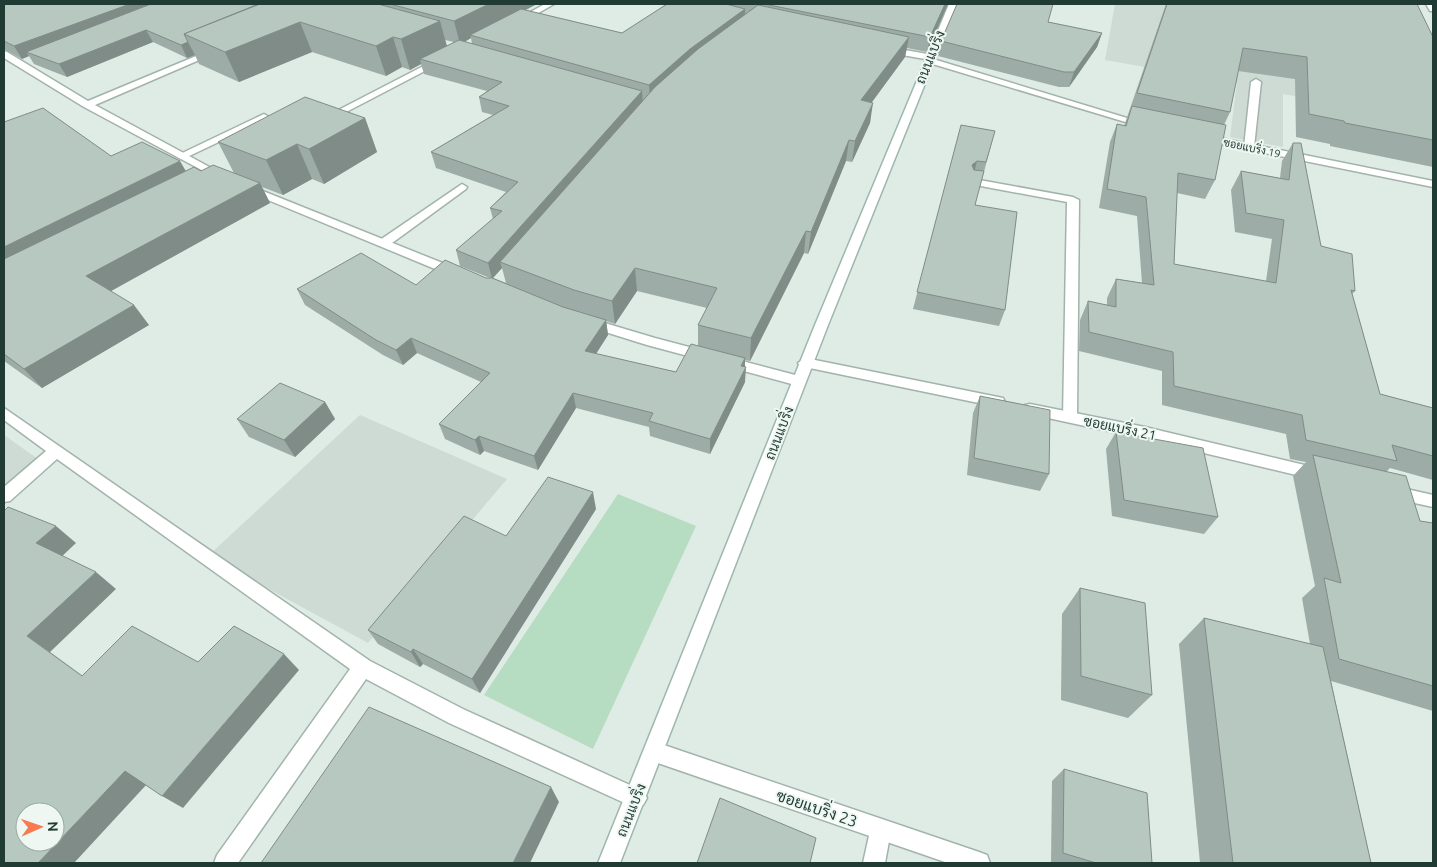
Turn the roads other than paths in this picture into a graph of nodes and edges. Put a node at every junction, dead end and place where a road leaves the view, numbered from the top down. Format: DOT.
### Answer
graph roads {
  1 [pos="550,4"];
  2 [pos="952,4"];
  3 [pos="1430,4"];
  4 [pos="1433,9"];
  5 [pos="506,27"];
  6 [pos="230,46"];
  7 [pos="875,47"];
  8 [pos="4,54"];
  9 [pos="446,58"];
  10 [pos="930,58"];
  11 [pos="1256,82"];
  12 [pos="87,105"];
  13 [pos="264,117"];
  14 [pos="319,122"];
  15 [pos="1157,128"];
  16 [pos="1194,136"];
  17 [pos="1249,147"];
  18 [pos="181,156"];
  19 [pos="974,182"];
  20 [pos="1433,184"];
  21 [pos="462,187"];
  22 [pos="384,243"];
  23 [pos="467,277"];
  24 [pos="572,318"];
  25 [pos="805,363"];
  26 [pos="799,381"];
  27 [pos="4,413"];
  28 [pos="1070,417"];
  29 [pos="57,450"];
  30 [pos="1328,476"];
  31 [pos="1376,488"];
  32 [pos="4,496"];
  33 [pos="1433,501"];
  34 [pos="363,667"];
  35 [pos="655,752"];
  36 [pos="636,798"];
  37 [pos="880,830"];
  38 [pos="225,863"];
  39 [pos="609,863"];
  40 [pos="874,863"];
  41 [pos="979,863"];
  1 -- 5 [label="street"];
  2 -- 10 [label="street, ถนนแบริ่ง"];
  3 -- 4 [label="street"];
  6 -- 12 [label="street"];
  7 -- 10 [label="street"];
  8 -- 12 [label="street"];
  9 -- 14 [label="street"];
  10 -- 15 [label="street"];
  10 -- 25 [label="street, ถนนแบริ่ง"];
  11 -- 17 [label="street"];
  12 -- 18 [label="street"];
  13 -- 18 [label="street"];
  16 -- 17 [label="street, ซอยแบริ่ง 19"];
  17 -- 20 [label="street, ซอยแบริ่ง 19"];
  18 -- 22 [label="street"];
  19 -- 28 [label="street"];
  21 -- 22 [label="street"];
  22 -- 23 [label="street"];
  24 -- 26 [label="street"];
  25 -- 26 [label="street, ถนนแบริ่ง"];
  25 -- 28 [label="street, ซอยแบริ่ง 21"];
  26 -- 35 [label="street, ถนนแบริ่ง"];
  27 -- 29 [label="street"];
  28 -- 30 [label="street, ซอยแบริ่ง 21"];
  29 -- 32 [label="street"];
  29 -- 34 [label="street"];
  31 -- 33 [label="street"];
  34 -- 36 [label="street"];
  34 -- 38 [label="street"];
  35 -- 36 [label="street, ถนนแบริ่ง"];
  35 -- 37 [label="street, ซอยแบริ่ง 23"];
  36 -- 39 [label="street, ถนนแบริ่ง"];
  37 -- 40 [label="street"];
  37 -- 41 [label="street, ซอยแบริ่ง 23"];
}
